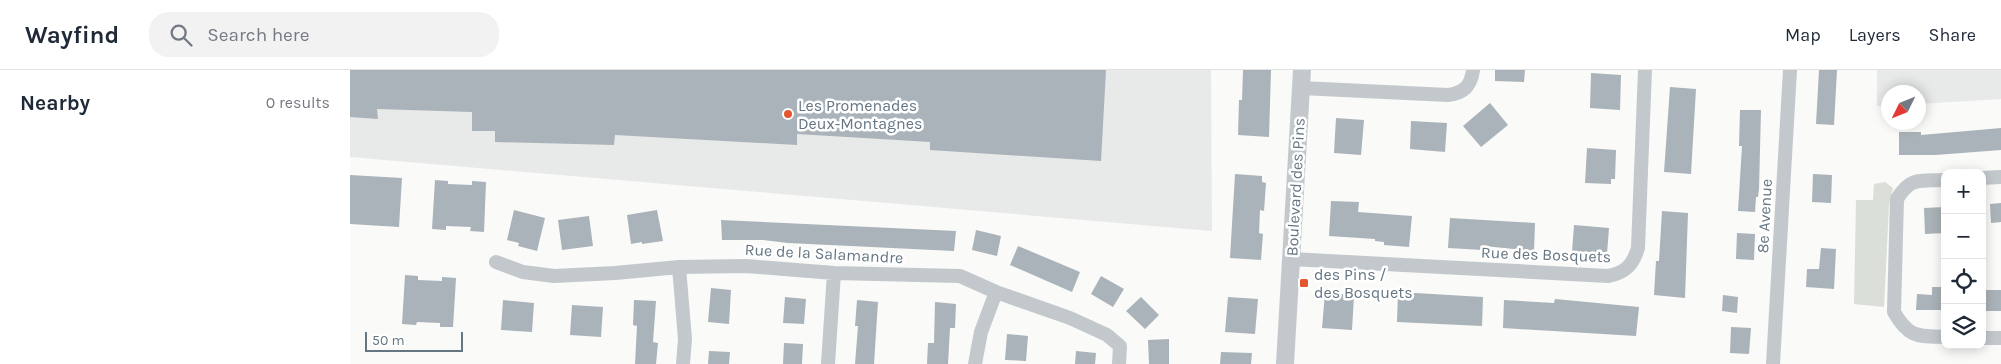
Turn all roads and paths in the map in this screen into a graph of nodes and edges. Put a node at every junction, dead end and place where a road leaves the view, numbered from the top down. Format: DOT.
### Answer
graph roads {
  1 [pos="1302,70"];
  2 [pos="1473,70"];
  3 [pos="1644,70"];
  4 [pos="1790,70"];
  5 [pos="1301,88"];
  6 [pos="2001,177"];
  7 [pos="1986,178"];
  8 [pos="1941,180"];
  9 [pos="1291,259"];
  10 [pos="496,262"];
  11 [pos="679,267"];
  12 [pos="834,273"];
  13 [pos="996,292"];
  14 [pos="1941,337"];
  15 [pos="1986,338"];
  16 [pos="2001,338"];
  17 [pos="682,364"];
  18 [pos="828,364"];
  19 [pos="975,364"];
  20 [pos="1119,364"];
  21 [pos="1285,364"];
  22 [pos="1773,364"];
  1 -- 5 [label="street, Boulevard des Pins"];
  2 -- 5 [label="street"];
  3 -- 9 [label="street, Rue des Bosquets"];
  4 -- 22 [label="street, 8e Avenue"];
  5 -- 9 [label="street, Boulevard des Pins"];
  6 -- 7 [label="street"];
  8 -- 14 [label="street"];
  9 -- 21 [label="street, Boulevard des Pins"];
  10 -- 11 [label="street, Rue de la Salamandre"];
  11 -- 12 [label="street, Rue de la Salamandre"];
  11 -- 17 [label="street"];
  12 -- 13 [label="street, Rue de la Salamandre"];
  12 -- 18 [label="street"];
  13 -- 19 [label="street"];
  13 -- 20 [label="street, Rue de la Salamandre"];
  15 -- 16 [label="street"];
}
